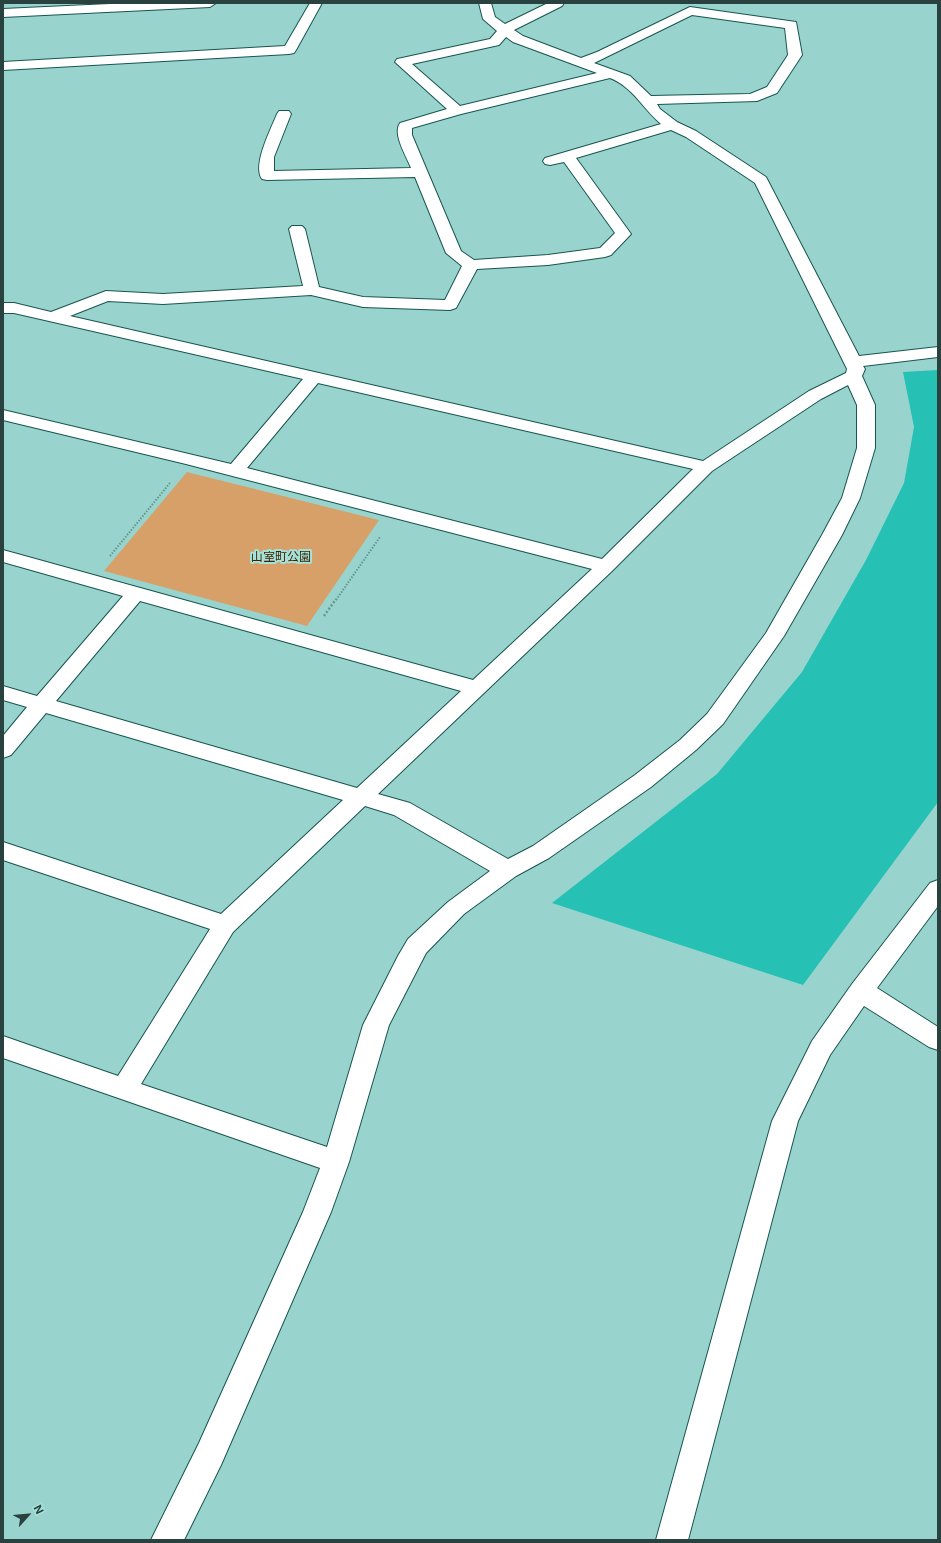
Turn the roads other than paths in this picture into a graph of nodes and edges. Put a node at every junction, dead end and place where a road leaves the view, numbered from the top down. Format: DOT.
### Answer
graph roads {
  1 [pos="210,3"];
  2 [pos="316,3"];
  3 [pos="485,3"];
  4 [pos="558,3"];
  5 [pos="3,14"];
  6 [pos="506,29"];
  7 [pos="583,62"];
  8 [pos="3,66"];
  9 [pos="611,74"];
  10 [pos="648,100"];
  11 [pos="457,111"];
  12 [pos="284,114"];
  13 [pos="672,125"];
  14 [pos="567,156"];
  15 [pos="550,161"];
  16 [pos="420,172"];
  17 [pos="297,229"];
  18 [pos="470,265"];
  19 [pos="312,290"];
  20 [pos="3,308"];
  21 [pos="52,317"];
  22 [pos="938,352"];
  23 [pos="853,369"];
  24 [pos="314,377"];
  25 [pos="3,415"];
  26 [pos="706,467"];
  27 [pos="235,471"];
  28 [pos="3,556"];
  29 [pos="606,566"];
  30 [pos="136,593"];
  31 [pos="477,688"];
  32 [pos="3,693"];
  33 [pos="40,705"];
  34 [pos="3,750"];
  35 [pos="361,797"];
  36 [pos="3,851"];
  37 [pos="508,870"];
  38 [pos="938,889"];
  39 [pos="225,925"];
  40 [pos="860,991"];
  41 [pos="938,1040"];
  42 [pos="3,1047"];
  43 [pos="124,1089"];
  44 [pos="336,1162"];
  45 [pos="167,1540"];
  46 [pos="672,1540"];
  1 -- 5 [label="street"];
  2 -- 8 [label="street"];
  3 -- 6 [label="street"];
  4 -- 6 [label="street"];
  6 -- 7 [label="street"];
  6 -- 11 [label="street"];
  7 -- 9 [label="street"];
  7 -- 10 [label="street"];
  9 -- 10 [label="street"];
  9 -- 11 [label="street"];
  10 -- 13 [label="street"];
  11 -- 16 [label="street"];
  12 -- 16 [label="street"];
  13 -- 14 [label="street"];
  13 -- 23 [label="street"];
  14 -- 15 [label="street"];
  14 -- 18 [label="street"];
  16 -- 18 [label="street"];
  17 -- 19 [label="street"];
  18 -- 19 [label="street"];
  19 -- 21 [label="street"];
  20 -- 21 [label="street"];
  21 -- 24 [label="street"];
  22 -- 23 [label="street"];
  23 -- 26 [label="street"];
  23 -- 37 [label="street"];
  24 -- 26 [label="street"];
  24 -- 27 [label="street"];
  25 -- 27 [label="street"];
  26 -- 29 [label="street"];
  27 -- 29 [label="street"];
  28 -- 30 [label="street"];
  29 -- 31 [label="street"];
  30 -- 31 [label="street"];
  30 -- 33 [label="street"];
  31 -- 35 [label="street"];
  32 -- 33 [label="street"];
  33 -- 34 [label="street"];
  33 -- 35 [label="street"];
  35 -- 37 [label="street"];
  35 -- 39 [label="street"];
  36 -- 39 [label="street"];
  37 -- 44 [label="street"];
  38 -- 40 [label="street"];
  39 -- 43 [label="street"];
  40 -- 41 [label="street"];
  40 -- 46 [label="street"];
  42 -- 43 [label="street"];
  43 -- 44 [label="street"];
  44 -- 45 [label="street"];
}
